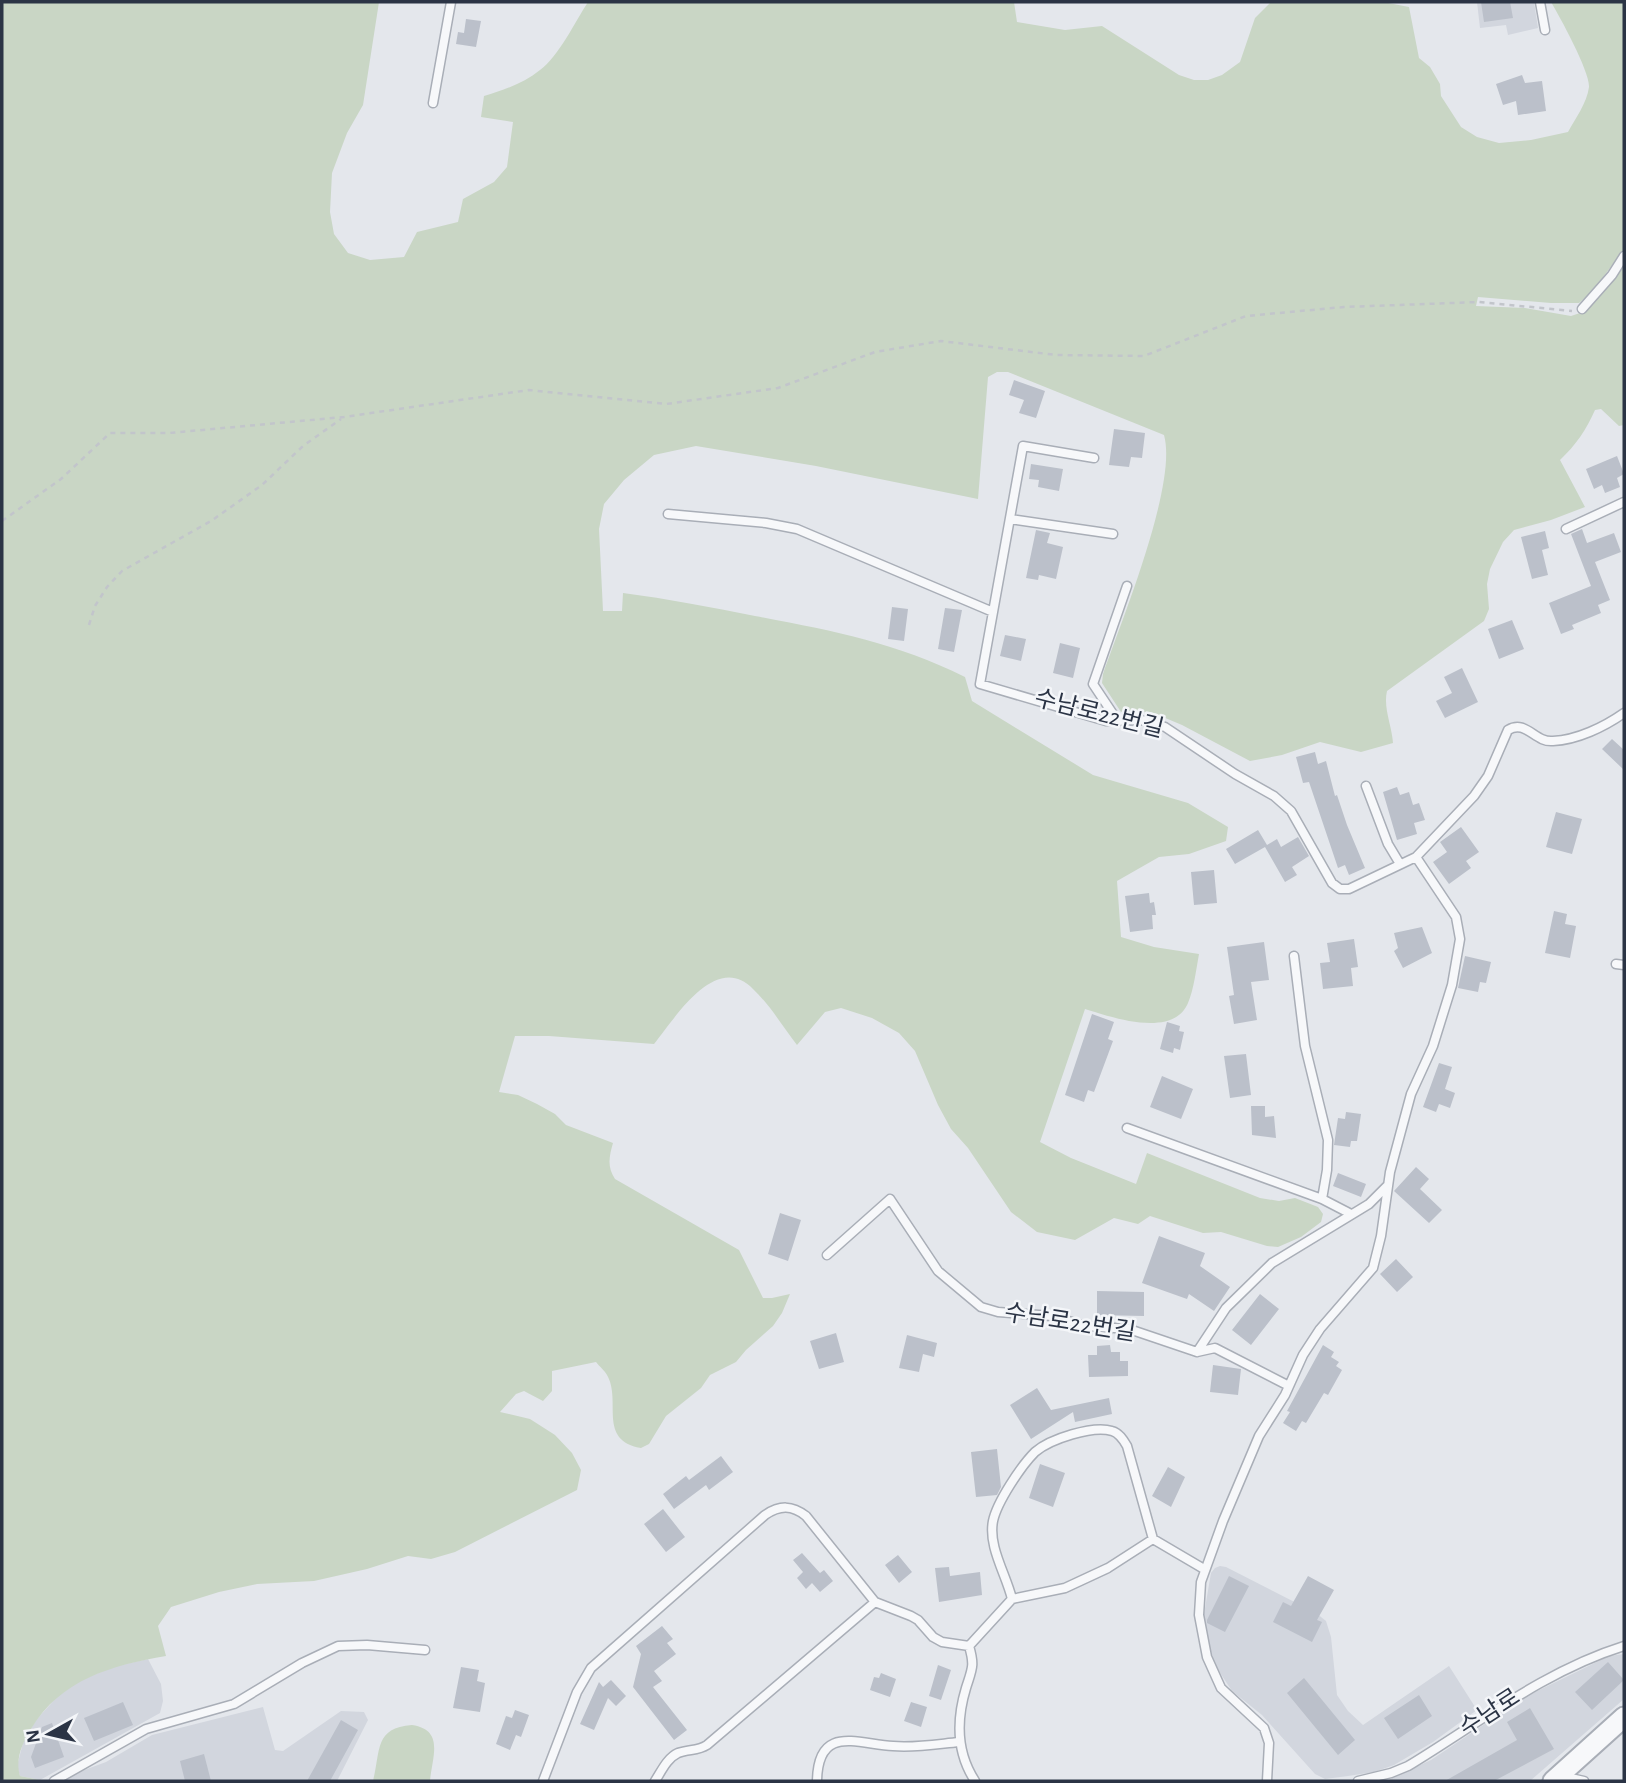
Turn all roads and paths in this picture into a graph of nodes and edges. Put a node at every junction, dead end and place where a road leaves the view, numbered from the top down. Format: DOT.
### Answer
graph roads {
  1 [pos="451,2"];
  2 [pos="1540,2"];
  3 [pos="1545,30"];
  4 [pos="433,103"];
  5 [pos="1624,256"];
  6 [pos="1582,309"];
  7 [pos="344,417"];
  8 [pos="1094,458"];
  9 [pos="1624,502"];
  10 [pos="668,514"];
  11 [pos="1010,519"];
  12 [pos="2,521"];
  13 [pos="1566,529"];
  14 [pos="1113,534"];
  15 [pos="1127,586"];
  16 [pos="993,612"];
  17 [pos="89,625"];
  18 [pos="1624,713"];
  19 [pos="1117,720"];
  20 [pos="1366,786"];
  21 [pos="1416,857"];
  22 [pos="1400,864"];
  23 [pos="1294,956"];
  24 [pos="1127,1128"];
  25 [pos="1388,1185"];
  26 [pos="1322,1199"];
  27 [pos="1352,1214"];
  28 [pos="827,1255"];
  29 [pos="1197,1352"];
  30 [pos="1289,1386"];
  31 [pos="1153,1539"];
  32 [pos="1204,1569"];
  33 [pos="1012,1599"];
  34 [pos="875,1602"];
  35 [pos="970,1646"];
  36 [pos="1624,1646"];
  37 [pos="425,1650"];
  38 [pos="1624,1717"];
  39 [pos="959,1742"];
  40 [pos="1556,1778"];
  41 [pos="54,1781"];
  42 [pos="543,1781"];
  43 [pos="655,1781"];
  44 [pos="817,1781"];
  45 [pos="975,1781"];
  46 [pos="1267,1781"];
  47 [pos="1358,1781"];
  48 [pos="1584,1781"];
  1 -- 4 [label="lane"];
  2 -- 3 [label="lane"];
  5 -- 6 [label="lane"];
  6 -- 7 [label="path"];
  7 -- 12 [label="path"];
  7 -- 17 [label="path"];
  8 -- 11 [label="lane, 수남로22번길"];
  9 -- 13 [label="lane"];
  10 -- 16 [label="lane"];
  11 -- 14 [label="lane"];
  11 -- 16 [label="lane, 수남로22번길"];
  15 -- 19 [label="lane"];
  16 -- 19 [label="lane, 수남로22번길"];
  18 -- 21 [label="lane, 수남로22번길"];
  19 -- 22 [label="lane, 수남로22번길"];
  20 -- 22 [label="lane"];
  21 -- 22 [label="lane, 수남로22번길"];
  21 -- 25 [label="lane"];
  23 -- 26 [label="lane"];
  24 -- 26 [label="lane"];
  25 -- 27 [label="lane"];
  25 -- 30 [label="lane"];
  26 -- 27 [label="lane"];
  27 -- 29 [label="lane"];
  28 -- 29 [label="lane, 수남로22번길"];
  29 -- 30 [label="lane, 수남로22번길"];
  30 -- 32 [label="lane"];
  31 -- 32 [label="lane"];
  31 -- 33 [label="lane"];
  31 -- 33 [label="lane"];
  32 -- 46 [label="lane"];
  33 -- 35 [label="lane"];
  34 -- 35 [label="lane"];
  34 -- 42 [label="lane"];
  34 -- 43 [label="lane"];
  35 -- 39 [label="lane"];
  36 -- 47 [label="lane, 수남로"];
  37 -- 41 [label="lane"];
  38 -- 40 [label="street"];
  39 -- 44 [label="lane"];
  39 -- 45 [label="lane"];
  40 -- 48 [label="lane"];
}
